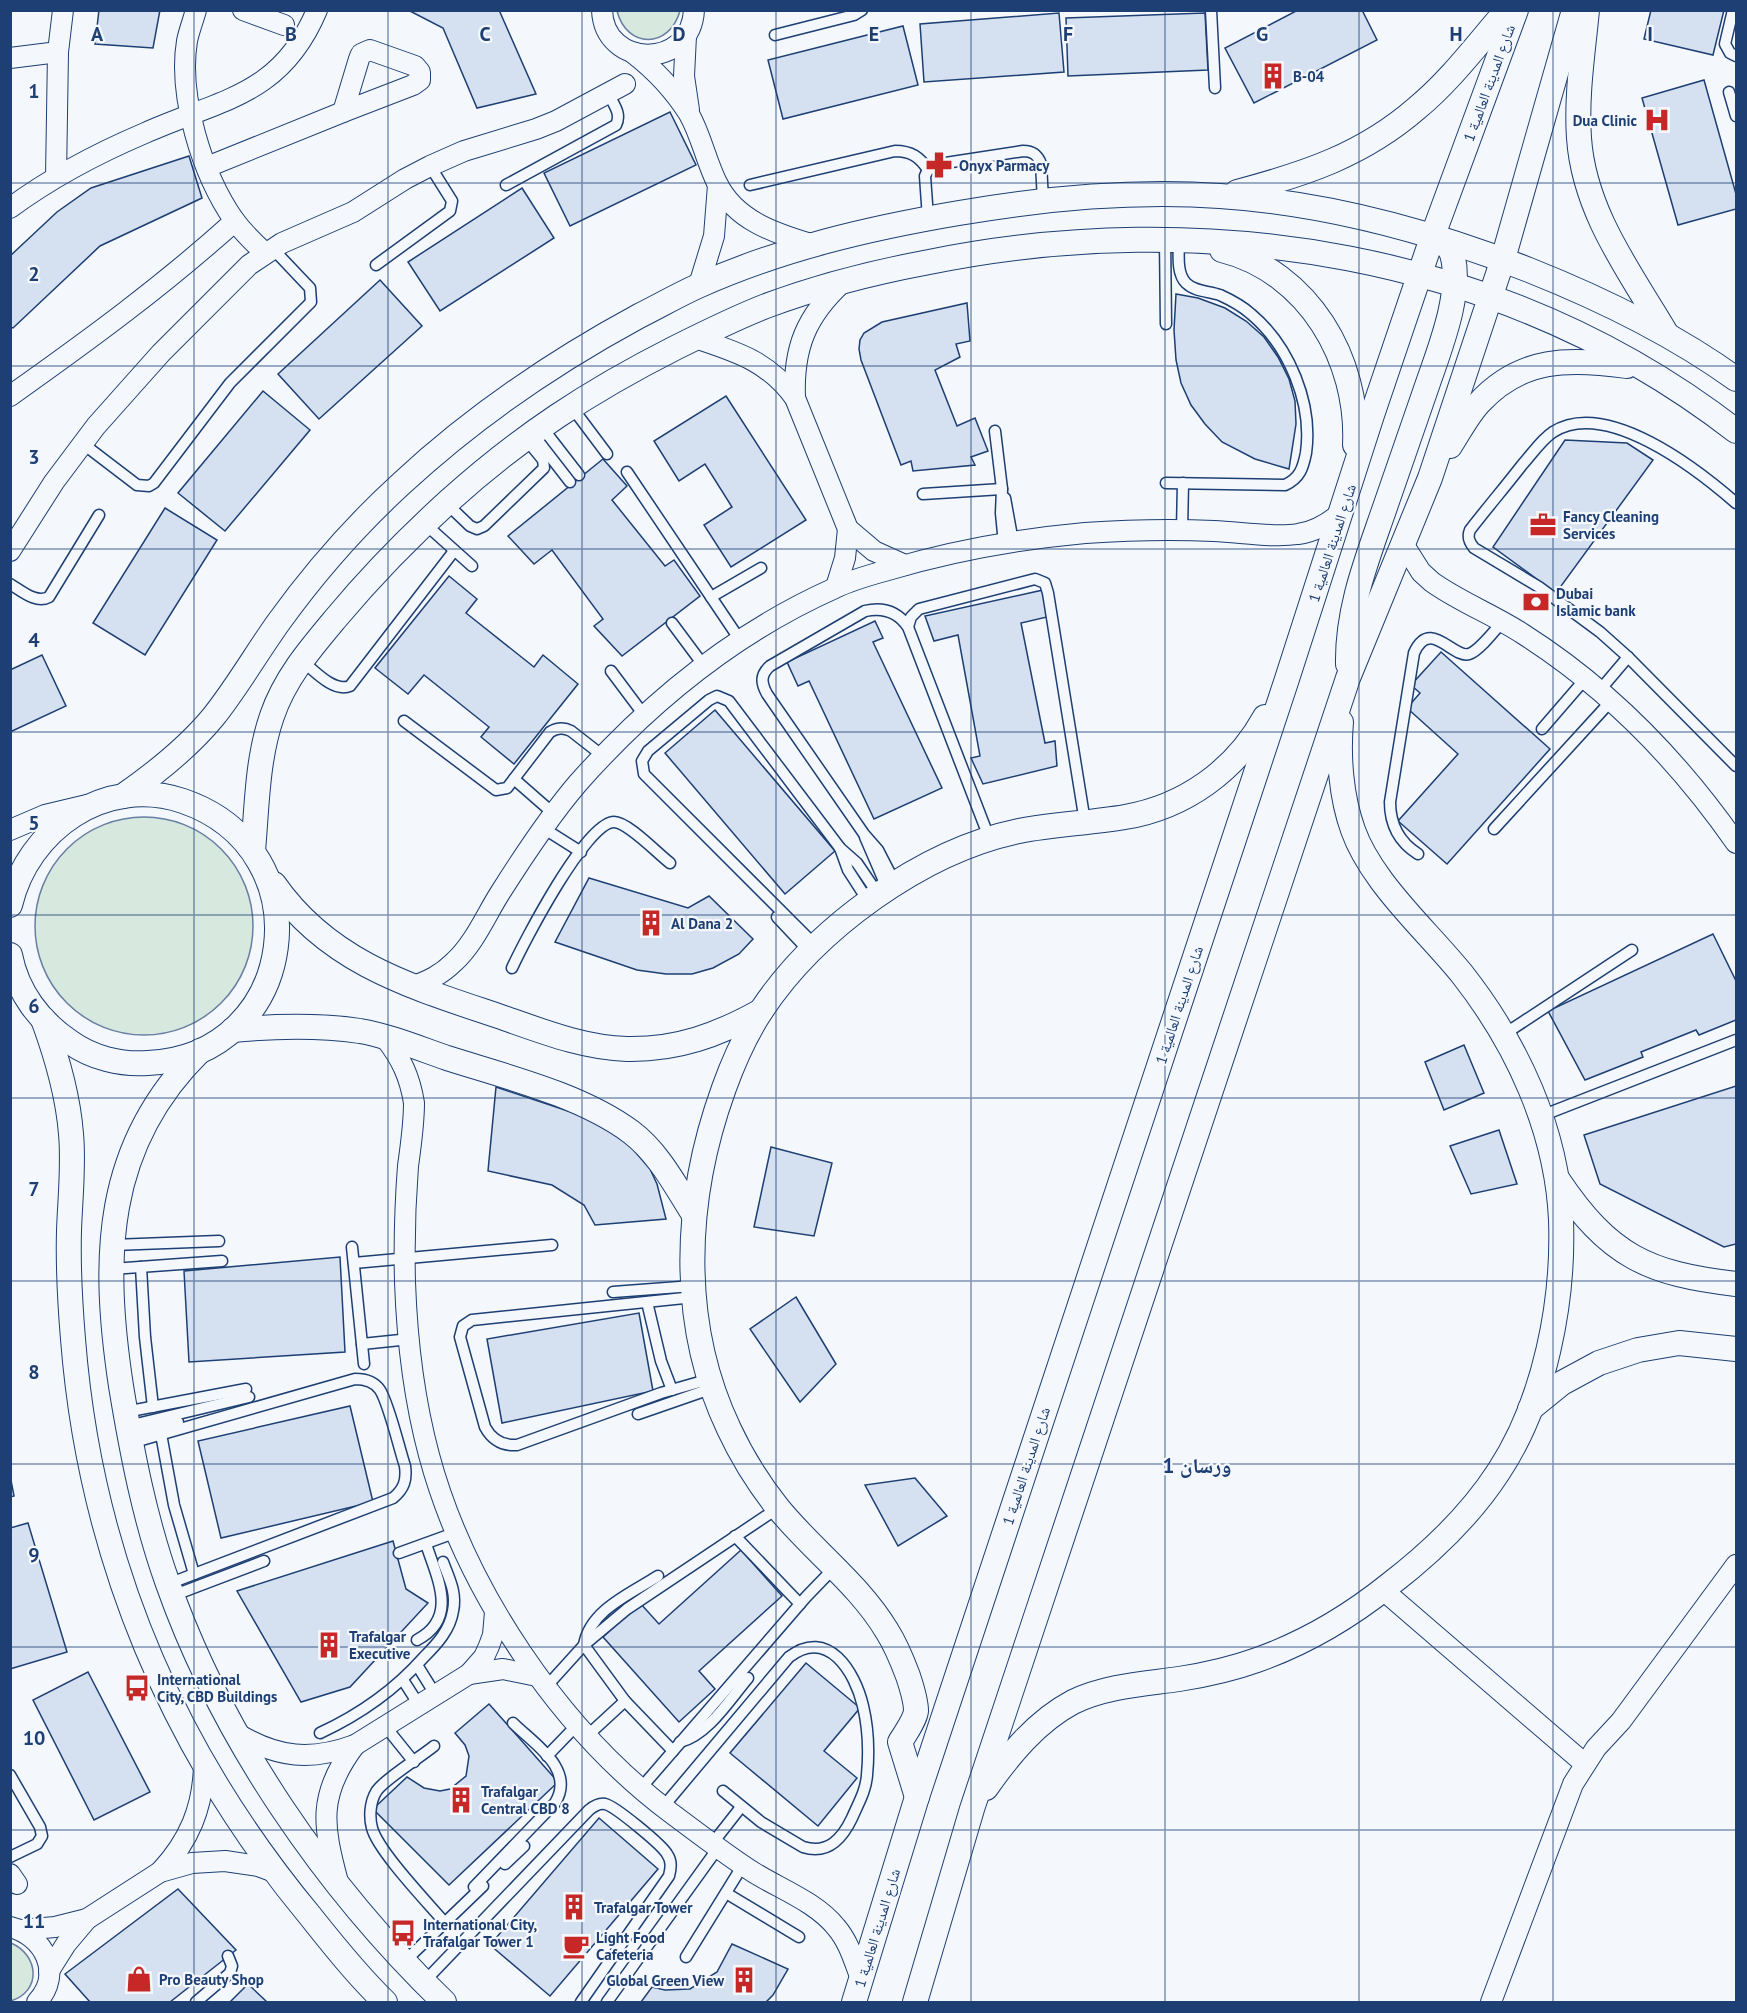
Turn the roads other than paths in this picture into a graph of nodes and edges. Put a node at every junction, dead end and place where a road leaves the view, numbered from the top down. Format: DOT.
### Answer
graph roads {
  1 [pos="63,10"];
  2 [pos="196,10"];
  3 [pos="243,10"];
  4 [pos="317,10"];
  5 [pos="591,10"];
  6 [pos="694,10"];
  7 [pos="861,10"];
  8 [pos="1211,10"];
  9 [pos="1507,10"];
  10 [pos="1516,10"];
  11 [pos="1733,10"];
  12 [pos="1578,12"];
  13 [pos="605,20"];
  14 [pos="284,25"];
  15 [pos="775,35"];
  16 [pos="686,36"];
  17 [pos="58,52"];
  18 [pos="633,53"];
  19 [pos="1737,56"];
  20 [pos="10,58"];
  21 [pos="1215,88"];
  22 [pos="616,89"];
  23 [pos="1729,92"];
  24 [pos="343,112"];
  25 [pos="190,115"];
  26 [pos="690,116"];
  27 [pos="1737,116"];
  28 [pos="207,166"];
  29 [pos="430,166"];
  30 [pos="928,170"];
  31 [pos="56,177"];
  32 [pos="718,184"];
  33 [pos="506,185"];
  34 [pos="750,185"];
  35 [pos="1224,196"];
  36 [pos="1043,200"];
  37 [pos="10,208"];
  38 [pos="928,218"];
  39 [pos="235,221"];
  40 [pos="1433,235"];
  41 [pos="1172,239"];
  42 [pos="811,244"];
  43 [pos="269,251"];
  44 [pos="1503,259"];
  45 [pos="376,265"];
  46 [pos="1420,274"];
  47 [pos="843,282"];
  48 [pos="699,285"];
  49 [pos="1454,285"];
  50 [pos="1490,297"];
  51 [pos="1166,324"];
  52 [pos="1666,333"];
  53 [pos="695,338"];
  54 [pos="1643,369"];
  55 [pos="1737,379"];
  56 [pos="10,396"];
  57 [pos="795,398"];
  58 [pos="574,404"];
  59 [pos="995,431"];
  60 [pos="1737,431"];
  61 [pos="532,432"];
  62 [pos="82,443"];
  63 [pos="610,452"];
  64 [pos="627,472"];
  65 [pos="1354,475"];
  66 [pos="1430,478"];
  67 [pos="574,479"];
  68 [pos="1166,483"];
  69 [pos="1183,483"];
  70 [pos="1002,489"];
  71 [pos="923,494"];
  72 [pos="1737,503"];
  73 [pos="1342,512"];
  74 [pos="99,514"];
  75 [pos="433,515"];
  76 [pos="848,529"];
  77 [pos="1182,530"];
  78 [pos="1008,543"];
  79 [pos="1404,545"];
  80 [pos="10,551"];
  81 [pos="454,551"];
  82 [pos="905,565"];
  83 [pos="761,568"];
  84 [pos="10,584"];
  85 [pos="836,587"];
  86 [pos="711,597"];
  87 [pos="1503,621"];
  88 [pos="672,623"];
  89 [pos="908,627"];
  90 [pos="740,640"];
  91 [pos="1628,657"];
  92 [pos="301,660"];
  93 [pos="704,666"];
  94 [pos="610,671"];
  95 [pos="1348,678"];
  96 [pos="1287,679"];
  97 [pos="1599,689"];
  98 [pos="644,716"];
  99 [pos="404,721"];
  100 [pos="1542,729"];
  101 [pos="603,756"];
  102 [pos="1737,766"];
  103 [pos="514,779"];
  104 [pos="123,796"];
  105 [pos="95,804"];
  106 [pos="548,821"];
  107 [pos="1085,822"];
  108 [pos="1729,825"];
  109 [pos="10,830"];
  110 [pos="1494,830"];
  111 [pos="990,840"];
  112 [pos="1737,843"];
  113 [pos="253,851"];
  114 [pos="581,852"];
  115 [pos="1418,854"];
  116 [pos="670,863"];
  117 [pos="266,873"];
  118 [pos="882,892"];
  119 [pos="10,905"];
  120 [pos="771,910"];
  121 [pos="813,949"];
  122 [pos="1632,950"];
  123 [pos="10,955"];
  124 [pos="512,968"];
  125 [pos="10,974"];
  126 [pos="411,987"];
  127 [pos="36,1011"];
  128 [pos="761,1011"];
  129 [pos="233,1030"];
  130 [pos="1503,1035"];
  131 [pos="384,1038"];
  132 [pos="1737,1040"];
  133 [pos="200,1051"];
  134 [pos="1541,1116"];
  135 [pos="1556,1178"];
  136 [pos="694,1215"];
  137 [pos="219,1241"];
  138 [pos="113,1245"];
  139 [pos="552,1245"];
  140 [pos="352,1246"];
  141 [pos="405,1258"];
  142 [pos="222,1261"];
  143 [pos="354,1263"];
  144 [pos="141,1267"];
  145 [pos="112,1269"];
  146 [pos="1737,1284"];
  147 [pos="693,1291"];
  148 [pos="613,1292"];
  149 [pos="647,1302"];
  150 [pos="410,1339"];
  151 [pos="362,1344"];
  152 [pos="1737,1349"];
  153 [pos="364,1364"];
  154 [pos="711,1383"];
  155 [pos="672,1390"];
  156 [pos="153,1407"];
  157 [pos="1530,1408"];
  158 [pos="638,1414"];
  159 [pos="128,1429"];
  160 [pos="161,1434"];
  161 [pos="778,1508"];
  162 [pos="457,1532"];
  163 [pos="735,1536"];
  164 [pos="426,1544"];
  165 [pos="399,1553"];
  166 [pos="264,1561"];
  167 [pos="443,1562"];
  168 [pos="1737,1565"];
  169 [pos="834,1568"];
  170 [pos="194,1574"];
  171 [pos="658,1576"];
  172 [pos="170,1590"];
  173 [pos="1383,1590"];
  174 [pos="800,1604"];
  175 [pos="495,1612"];
  176 [pos="417,1640"];
  177 [pos="584,1645"];
  178 [pos="417,1665"];
  179 [pos="469,1674"];
  180 [pos="748,1678"];
  181 [pos="403,1680"];
  182 [pos="542,1682"];
  183 [pos="435,1694"];
  184 [pos="626,1701"];
  185 [pos="418,1705"];
  186 [pos="513,1723"];
  187 [pos="385,1726"];
  188 [pos="582,1730"];
  189 [pos="320,1733"];
  190 [pos="238,1734"];
  191 [pos="355,1745"];
  192 [pos="434,1746"];
  193 [pos="676,1747"];
  194 [pos="547,1756"];
  195 [pos="414,1762"];
  196 [pos="1585,1764"];
  197 [pos="204,1765"];
  198 [pos="10,1775"];
  199 [pos="641,1788"];
  200 [pos="723,1791"];
  201 [pos="917,1797"];
  202 [pos="663,1807"];
  203 [pos="741,1807"];
  204 [pos="972,1809"];
  205 [pos="524,1846"];
  206 [pos="715,1846"];
  207 [pos="10,1857"];
  208 [pos="743,1865"];
  209 [pos="160,1872"];
  210 [pos="273,1872"];
  211 [pos="474,1887"];
  212 [pos="340,1888"];
  213 [pos="726,1893"];
  214 [pos="87,1919"];
  215 [pos="445,1923"];
  216 [pos="16,1928"];
  217 [pos="799,1937"];
  218 [pos="228,1956"];
  219 [pos="686,1957"];
  220 [pos="404,1962"];
  221 [pos="49,1971"];
  222 [pos="423,1983"];
  223 [pos="856,1997"];
  224 [pos="37,2002"];
  225 [pos="196,2002"];
  226 [pos="385,2002"];
  227 [pos="444,2002"];
  228 [pos="581,2002"];
  229 [pos="607,2002"];
  230 [pos="915,2002"];
  231 [pos="1491,2002"];
  1 -- 17 [label="street"];
  2 -- 25 [label="street"];
  3 -- 14 [label="street"];
  4 -- 25 [label="street"];
  5 -- 13 [label="street"];
  6 -- 16 [label="street"];
  7 -- 15 [label="lane"];
  8 -- 21 [label="lane"];
  9 -- 35 [label="street"];
  10 -- 40 [label="street, شارع المدينة العالمية 1"];
  11 -- 19 [label="lane"];
  12 -- 44 [label="street"];
  12 -- 52 [label="street"];
  13 -- 18 [label="street"];
  16 -- 18 [label="street"];
  16 -- 26 [label="street"];
  17 -- 20 [label="street"];
  17 -- 31 [label="street"];
  18 -- 26 [label="street"];
  22 -- 29 [label="street"];
  22 -- 33 [label="lane"];
  23 -- 27 [label="lane"];
  24 -- 28 [label="street"];
  25 -- 28 [label="street"];
  25 -- 31 [label="street"];
  26 -- 32 [label="street"];
  28 -- 39 [label="street"];
  29 -- 43 [label="street"];
  29 -- 45 [label="lane"];
  30 -- 34 [label="lane"];
  30 -- 36 [label="lane"];
  30 -- 38 [label="lane"];
  31 -- 37 [label="street"];
  32 -- 42 [label="street"];
  32 -- 48 [label="street"];
  35 -- 36 [label="street"];
  35 -- 40 [label="street"];
  36 -- 38 [label="street"];
  38 -- 42 [label="street"];
  39 -- 43 [label="street"];
  39 -- 56 [label="street"];
  40 -- 44 [label="street"];
  40 -- 46 [label="street, شارع المدينة العالمية 1"];
  40 -- 49 [label="street"];
  41 -- 46 [label="street"];
  41 -- 47 [label="street"];
  41 -- 51 [label="lane"];
  41 -- 65 [label="street"];
  41 -- 69 [label="lane"];
  42 -- 48 [label="street"];
  43 -- 62 [label="street"];
  43 -- 62 [label="lane"];
  44 -- 50 [label="street"];
  44 -- 52 [label="street"];
  46 -- 49 [label="street"];
  46 -- 65 [label="street, شارع المدينة العالمية 1"];
  47 -- 53 [label="street"];
  47 -- 57 [label="street"];
  48 -- 104 [label="street"];
  49 -- 50 [label="street"];
  49 -- 95 [label="street"];
  50 -- 54 [label="street"];
  50 -- 66 [label="street"];
  52 -- 55 [label="street"];
  53 -- 57 [label="street"];
  53 -- 58 [label="street"];
  54 -- 60 [label="street"];
  54 -- 66 [label="street"];
  57 -- 76 [label="street"];
  58 -- 61 [label="street"];
  58 -- 63 [label="lane"];
  59 -- 70 [label="lane"];
  61 -- 67 [label="lane"];
  61 -- 75 [label="street"];
  61 -- 75 [label="lane"];
  62 -- 80 [label="street"];
  64 -- 86 [label="lane"];
  65 -- 73 [label="street, شارع المدينة العالمية 1"];
  66 -- 79 [label="street"];
  68 -- 69 [label="lane"];
  69 -- 77 [label="lane"];
  70 -- 71 [label="lane"];
  70 -- 78 [label="lane"];
  72 -- 91 [label="lane"];
  73 -- 77 [label="street"];
  73 -- 96 [label="street, شارع المدينة العالمية 1"];
  74 -- 84 [label="lane"];
  75 -- 81 [label="lane"];
  75 -- 81 [label="lane"];
  75 -- 92 [label="street"];
  76 -- 82 [label="street"];
  76 -- 85 [label="street"];
  77 -- 78 [label="street"];
  78 -- 82 [label="street"];
  79 -- 87 [label="street"];
  79 -- 95 [label="street"];
  81 -- 92 [label="lane"];
  82 -- 85 [label="street"];
  83 -- 86 [label="lane"];
  85 -- 90 [label="street"];
  86 -- 90 [label="lane"];
  87 -- 97 [label="street"];
  87 -- 115 [label="lane"];
  88 -- 93 [label="lane"];
  89 -- 107 [label="lane"];
  89 -- 111 [label="lane"];
  89 -- 118 [label="lane"];
  90 -- 93 [label="street"];
  91 -- 97 [label="lane"];
  91 -- 102 [label="lane"];
  92 -- 113 [label="street"];
  93 -- 98 [label="street"];
  94 -- 98 [label="lane"];
  95 -- 130 [label="street"];
  95 -- 204 [label="street"];
  96 -- 107 [label="street"];
  96 -- 201 [label="street, شارع المدينة العالمية 1"];
  97 -- 100 [label="lane"];
  97 -- 108 [label="street"];
  97 -- 110 [label="lane"];
  98 -- 101 [label="street"];
  99 -- 103 [label="lane"];
  101 -- 103 [label="lane"];
  101 -- 106 [label="street"];
  103 -- 106 [label="lane"];
  104 -- 105 [label="street"];
  104 -- 113 [label="street"];
  105 -- 109 [label="street"];
  105 -- 119 [label="street"];
  106 -- 114 [label="lane"];
  106 -- 126 [label="street"];
  107 -- 111 [label="street"];
  108 -- 112 [label="street"];
  111 -- 118 [label="street"];
  113 -- 117 [label="street"];
  114 -- 116 [label="lane"];
  114 -- 124 [label="lane"];
  117 -- 126 [label="street"];
  117 -- 129 [label="street"];
  118 -- 121 [label="street"];
  118 -- 121 [label="lane"];
  120 -- 121 [label="lane"];
  121 -- 128 [label="street"];
  122 -- 130 [label="lane"];
  123 -- 127 [label="street"];
  125 -- 127 [label="street"];
  126 -- 128 [label="street"];
  127 -- 133 [label="street"];
  127 -- 197 [label="street"];
  128 -- 136 [label="street"];
  129 -- 131 [label="street"];
  129 -- 133 [label="street"];
  130 -- 134 [label="street"];
  131 -- 136 [label="street"];
  131 -- 141 [label="street"];
  132 -- 134 [label="lane"];
  133 -- 138 [label="street"];
  134 -- 135 [label="street"];
  135 -- 146 [label="street"];
  135 -- 157 [label="street"];
  136 -- 147 [label="street"];
  137 -- 138 [label="lane"];
  138 -- 145 [label="street"];
  139 -- 141 [label="lane"];
  140 -- 143 [label="lane"];
  141 -- 143 [label="lane"];
  141 -- 150 [label="street"];
  142 -- 144 [label="lane"];
  143 -- 151 [label="lane"];
  144 -- 145 [label="lane"];
  144 -- 156 [label="lane"];
  145 -- 159 [label="street"];
  147 -- 148 [label="lane"];
  147 -- 149 [label="lane"];
  147 -- 154 [label="street"];
  149 -- 155 [label="lane"];
  149 -- 155 [label="lane"];
  150 -- 151 [label="lane"];
  150 -- 162 [label="street"];
  151 -- 153 [label="lane"];
  152 -- 157 [label="street"];
  154 -- 155 [label="lane"];
  154 -- 158 [label="lane"];
  154 -- 161 [label="street"];
  156 -- 159 [label="lane"];
  156 -- 159 [label="lane"];
  157 -- 173 [label="street"];
  159 -- 160 [label="lane"];
  159 -- 172 [label="street"];
  160 -- 170 [label="lane"];
  160 -- 170 [label="lane"];
  161 -- 163 [label="lane"];
  161 -- 169 [label="street"];
  162 -- 164 [label="lane"];
  162 -- 175 [label="street"];
  163 -- 174 [label="lane"];
  163 -- 177 [label="lane"];
  164 -- 165 [label="lane"];
  164 -- 176 [label="lane"];
  166 -- 172 [label="lane"];
  167 -- 178 [label="lane"];
  168 -- 196 [label="street"];
  169 -- 174 [label="lane"];
  169 -- 201 [label="street"];
  170 -- 172 [label="lane"];
  171 -- 177 [label="lane"];
  172 -- 190 [label="street"];
  173 -- 196 [label="street"];
  173 -- 204 [label="street"];
  174 -- 193 [label="lane"];
  175 -- 179 [label="street"];
  175 -- 182 [label="street"];
  177 -- 182 [label="lane"];
  177 -- 184 [label="lane"];
  178 -- 181 [label="lane"];
  178 -- 183 [label="lane"];
  179 -- 182 [label="street"];
  179 -- 183 [label="street"];
  180 -- 193 [label="lane"];
  181 -- 185 [label="lane"];
  181 -- 189 [label="lane"];
  182 -- 188 [label="street"];
  183 -- 185 [label="street"];
  184 -- 188 [label="lane"];
  184 -- 193 [label="lane"];
  185 -- 187 [label="street"];
  186 -- 194 [label="lane"];
  187 -- 191 [label="street"];
  187 -- 195 [label="lane"];
  188 -- 194 [label="lane"];
  188 -- 199 [label="street"];
  190 -- 191 [label="street"];
  190 -- 212 [label="street"];
  191 -- 212 [label="street"];
  192 -- 195 [label="lane"];
  193 -- 199 [label="lane"];
  194 -- 211 [label="lane"];
  195 -- 215 [label="lane"];
  196 -- 231 [label="street"];
  197 -- 209 [label="street"];
  197 -- 210 [label="street"];
  198 -- 207 [label="lane"];
  199 -- 202 [label="street"];
  200 -- 203 [label="lane"];
  201 -- 223 [label="street, شارع المدينة العالمية 1"];
  202 -- 203 [label="lane"];
  202 -- 206 [label="street"];
  203 -- 206 [label="lane"];
  204 -- 230 [label="street"];
  205 -- 215 [label="lane"];
  206 -- 208 [label="street"];
  206 -- 229 [label="lane"];
  208 -- 213 [label="lane"];
  208 -- 223 [label="street"];
  209 -- 210 [label="street"];
  209 -- 214 [label="street"];
  210 -- 226 [label="street"];
  212 -- 220 [label="street"];
  213 -- 217 [label="lane"];
  213 -- 219 [label="lane"];
  214 -- 216 [label="street"];
  214 -- 221 [label="street"];
  215 -- 220 [label="lane"];
  216 -- 221 [label="street"];
  218 -- 225 [label="lane"];
  220 -- 222 [label="street"];
  221 -- 224 [label="street"];
  222 -- 227 [label="street"];
  222 -- 228 [label="lane"];
}
